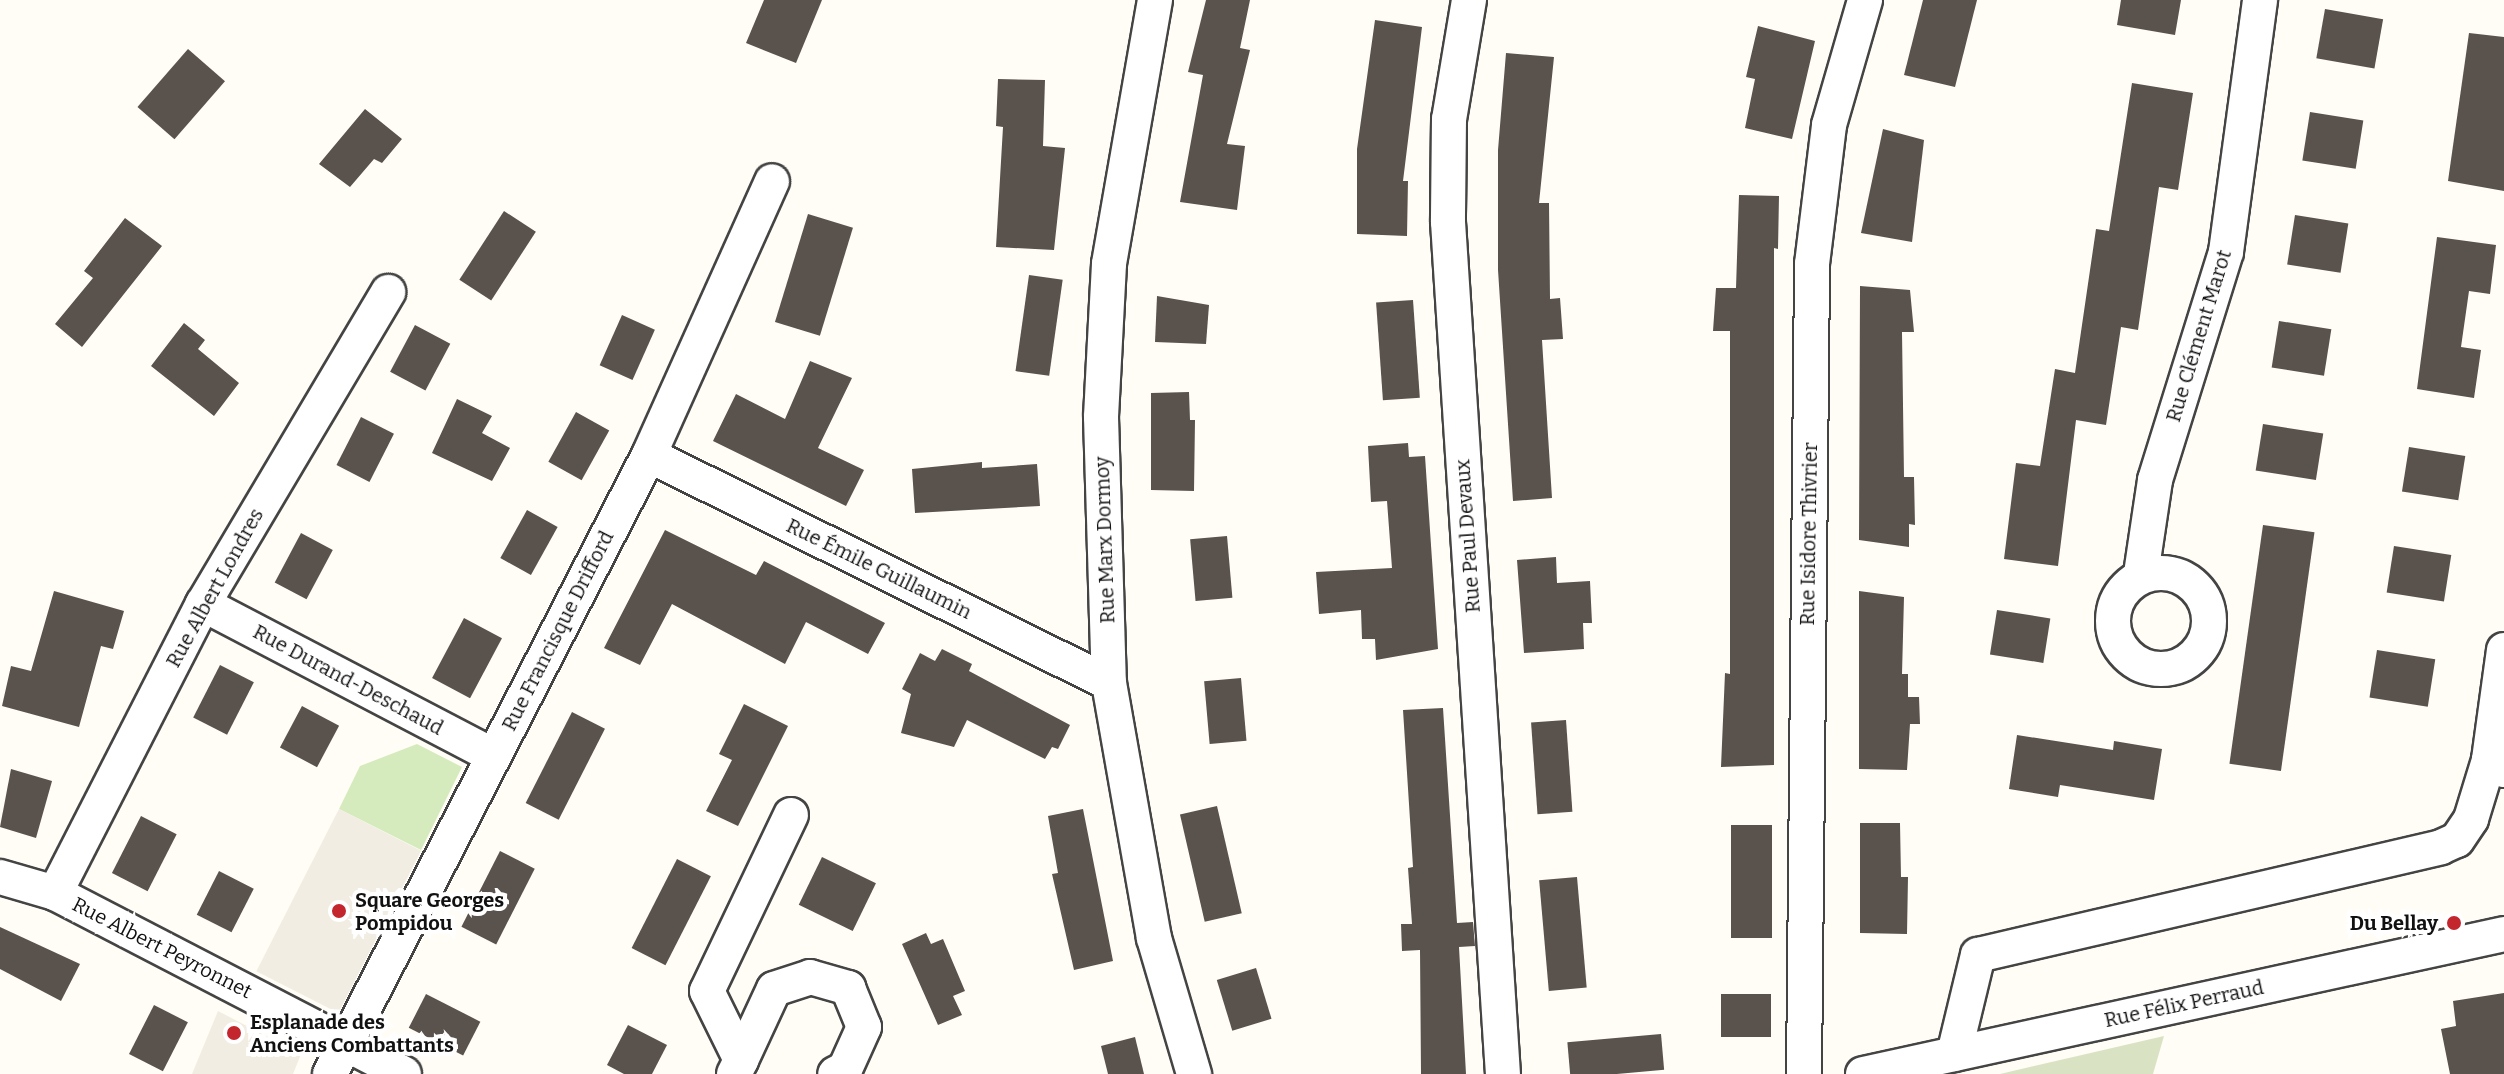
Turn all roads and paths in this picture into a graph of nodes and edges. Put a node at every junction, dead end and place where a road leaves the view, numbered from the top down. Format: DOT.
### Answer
graph roads {
  1 [pos="1155,0"];
  2 [pos="1469,0"];
  3 [pos="1865,0"];
  4 [pos="2260,0"];
  5 [pos="772,181"];
  6 [pos="388,292"];
  7 [pos="649,455"];
  8 [pos="2141,574"];
  9 [pos="203,604"];
  10 [pos="2504,650"];
  11 [pos="1109,683"];
  12 [pos="494,756"];
  13 [pos="2496,765"];
  14 [pos="791,815"];
  15 [pos="0,877"];
  16 [pos="55,893"];
  17 [pos="2504,934"];
  18 [pos="345,1043"];
  19 [pos="1954,1054"];
  20 [pos="737,1067"];
  21 [pos="330,1074"];
  22 [pos="404,1074"];
  23 [pos="835,1074"];
  24 [pos="1194,1074"];
  25 [pos="1503,1074"];
  26 [pos="1804,1074"];
  27 [pos="1863,1074"];
  1 -- 11 [label="street, Rue Marx Dormoy"];
  2 -- 25 [label="street, Rue Paul Devaux"];
  3 -- 26 [label="street, Rue Isidore Thivrier"];
  4 -- 8 [label="street, Rue Clément Marot"];
  5 -- 7 [label="street, Rue Francisque Drifford"];
  6 -- 9 [label="street, Rue Albert Londres"];
  7 -- 11 [label="street, Rue Émile Guillaumin"];
  7 -- 12 [label="street, Rue Francisque Drifford"];
  9 -- 12 [label="street, Rue Durand-Deschaud"];
  9 -- 16 [label="street, Rue Albert Londres"];
  10 -- 13 [label="street"];
  11 -- 24 [label="street, Rue Marx Dormoy"];
  12 -- 18 [label="street, Rue Francisque Drifford"];
  13 -- 19 [label="street"];
  14 -- 20 [label="street"];
  15 -- 16 [label="street, Rue Albert Peyronnet"];
  16 -- 18 [label="street, Rue Albert Peyronnet"];
  17 -- 19 [label="street, Rue Félix Perraud"];
  18 -- 21 [label="street, Rue Francisque Drifford"];
  18 -- 22 [label="street, Rue Albert Peyronnet"];
  19 -- 27 [label="street, Rue Félix Perraud"];
  20 -- 23 [label="street"];
}
